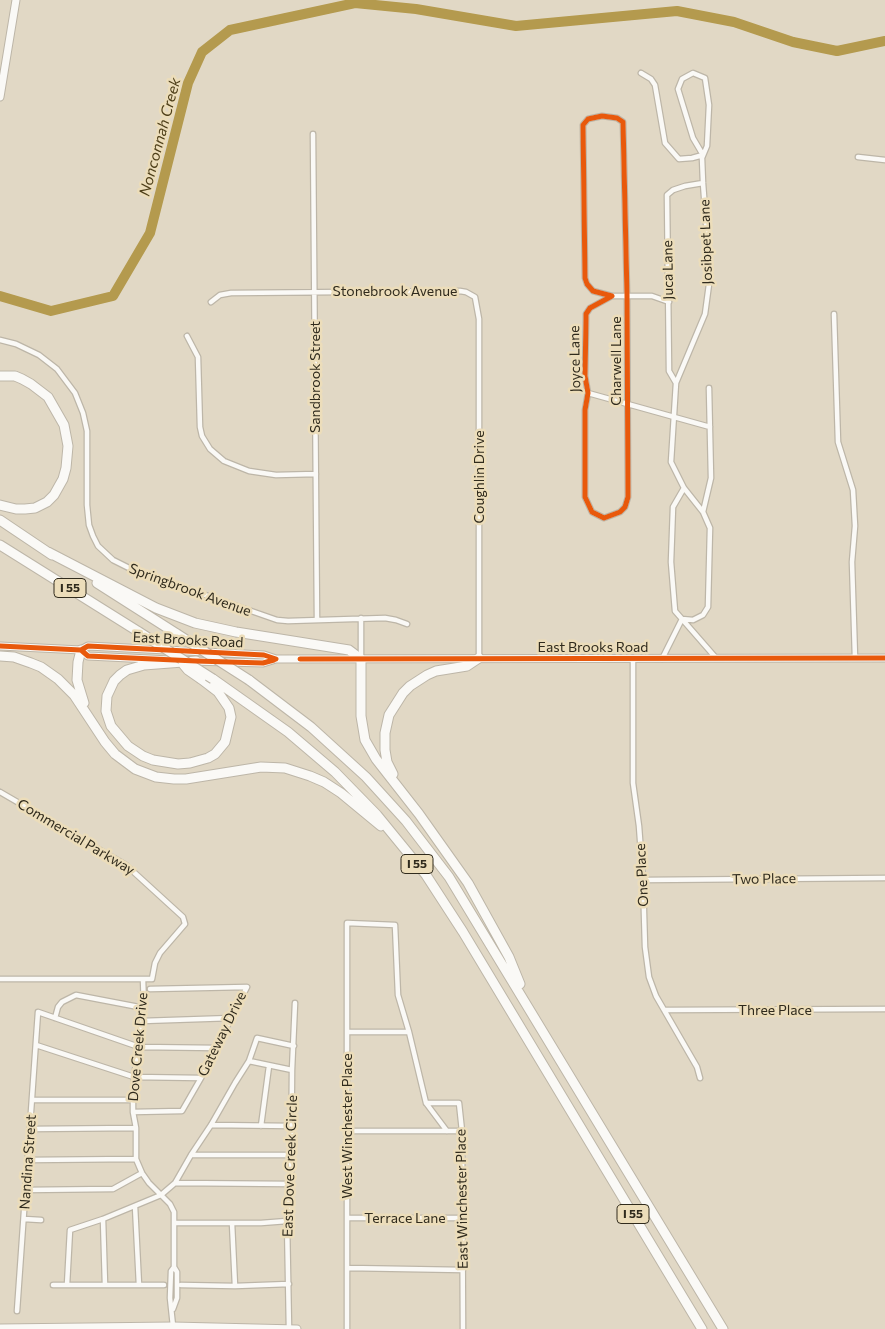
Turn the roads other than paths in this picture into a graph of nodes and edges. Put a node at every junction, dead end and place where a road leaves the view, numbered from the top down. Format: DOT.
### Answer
graph roads {
  1 [pos="16,0"];
  2 [pos="4,51"];
  3 [pos="641,73"];
  4 [pos="0,97"];
  5 [pos="313,134"];
  6 [pos="702,157"];
  7 [pos="858,158"];
  8 [pos="885,160"];
  9 [pos="703,184"];
  10 [pos="314,291"];
  11 [pos="627,295"];
  12 [pos="612,296"];
  13 [pos="475,297"];
  14 [pos="211,302"];
  15 [pos="669,302"];
  16 [pos="834,314"];
  17 [pos="187,336"];
  18 [pos="0,340"];
  19 [pos="0,376"];
  20 [pos="676,383"];
  21 [pos="709,388"];
  22 [pos="588,393"];
  23 [pos="627,404"];
  24 [pos="674,418"];
  25 [pos="710,427"];
  26 [pos="316,474"];
  27 [pos="684,488"];
  28 [pos="0,505"];
  29 [pos="703,512"];
  30 [pos="604,518"];
  31 [pos="0,520"];
  32 [pos="0,545"];
  33 [pos="48,552"];
  34 [pos="361,618"];
  35 [pos="682,619"];
  36 [pos="317,620"];
  37 [pos="407,624"];
  38 [pos="0,646"];
  39 [pos="81,650"];
  40 [pos="0,656"];
  41 [pos="177,656"];
  42 [pos="479,658"];
  43 [pos="855,658"];
  44 [pos="885,658"];
  45 [pos="276,659"];
  46 [pos="361,659"];
  47 [pos="633,659"];
  48 [pos="662,659"];
  49 [pos="716,659"];
  50 [pos="196,661"];
  51 [pos="95,726"];
  52 [pos="0,792"];
  53 [pos="403,792"];
  54 [pos="402,845"];
  55 [pos="885,878"];
  56 [pos="643,880"];
  57 [pos="346,924"];
  58 [pos="0,979"];
  59 [pos="143,979"];
  60 [pos="150,989"];
  61 [pos="295,1003"];
  62 [pos="528,1006"];
  63 [pos="144,1008"];
  64 [pos="885,1009"];
  65 [pos="664,1010"];
  66 [pos="55,1018"];
  67 [pos="232,1018"];
  68 [pos="142,1021"];
  69 [pos="347,1032"];
  70 [pos="410,1032"];
  71 [pos="36,1046"];
  72 [pos="294,1046"];
  73 [pos="139,1047"];
  74 [pos="217,1048"];
  75 [pos="249,1061"];
  76 [pos="270,1066"];
  77 [pos="292,1070"];
  78 [pos="134,1078"];
  79 [pos="201,1078"];
  80 [pos="700,1078"];
  81 [pos="32,1100"];
  82 [pos="133,1100"];
  83 [pos="426,1103"];
  84 [pos="133,1112"];
  85 [pos="211,1126"];
  86 [pos="261,1126"];
  87 [pos="292,1126"];
  88 [pos="136,1128"];
  89 [pos="30,1129"];
  90 [pos="347,1131"];
  91 [pos="446,1131"];
  92 [pos="462,1131"];
  93 [pos="191,1155"];
  94 [pos="291,1156"];
  95 [pos="136,1159"];
  96 [pos="28,1160"];
  97 [pos="142,1173"];
  98 [pos="175,1183"];
  99 [pos="291,1184"];
  100 [pos="25,1190"];
  101 [pos="161,1195"];
  102 [pos="135,1206"];
  103 [pos="347,1218"];
  104 [pos="463,1218"];
  105 [pos="24,1219"];
  106 [pos="103,1219"];
  107 [pos="41,1220"];
  108 [pos="287,1221"];
  109 [pos="174,1223"];
  110 [pos="232,1223"];
  111 [pos="174,1267"];
  112 [pos="348,1268"];
  113 [pos="463,1270"];
  114 [pos="53,1284"];
  115 [pos="289,1284"];
  116 [pos="67,1285"];
  117 [pos="105,1285"];
  118 [pos="139,1285"];
  119 [pos="164,1285"];
  120 [pos="170,1285"];
  121 [pos="179,1285"];
  122 [pos="235,1286"];
  123 [pos="173,1310"];
  124 [pos="17,1312"];
  125 [pos="173,1326"];
  126 [pos="0,1328"];
  127 [pos="234,1329"];
  128 [pos="289,1329"];
  129 [pos="297,1329"];
  130 [pos="347,1329"];
  131 [pos="462,1329"];
  132 [pos="702,1329"];
  133 [pos="723,1329"];
  1 -- 2 [label="main road"];
  2 -- 4 [label="main road"];
  3 -- 6 [label="street"];
  5 -- 10 [label="street, Sandbrook Street"];
  6 -- 6 [label="street"];
  6 -- 9 [label="street, Josibpet Lane"];
  7 -- 8 [label="street"];
  9 -- 15 [label="street, Juca Lane"];
  9 -- 20 [label="street, Josibpet Lane"];
  10 -- 13 [label="street, Stonebrook Avenue"];
  10 -- 14 [label="street, Stonebrook Avenue"];
  10 -- 26 [label="street, Sandbrook Street"];
  11 -- 12 [label="street"];
  11 -- 12 [label="street, Charwell Lane"];
  11 -- 15 [label="street"];
  11 -- 23 [label="street, Charwell Lane"];
  12 -- 22 [label="street, Joyce Lane"];
  13 -- 42 [label="street, Coughlin Drive"];
  15 -- 20 [label="street, Juca Lane"];
  16 -- 43 [label="street"];
  17 -- 26 [label="street"];
  18 -- 36 [label="street, Springbrook Avenue"];
  19 -- 28 [label="highway"];
  20 -- 24 [label="street, Josibpet Lane"];
  21 -- 25 [label="street"];
  22 -- 23 [label="street"];
  22 -- 30 [label="street, Joyce Lane"];
  23 -- 24 [label="street"];
  23 -- 30 [label="street, Charwell Lane"];
  24 -- 25 [label="street"];
  24 -- 27 [label="street, Josibpet Lane"];
  25 -- 29 [label="street"];
  26 -- 36 [label="street, Sandbrook Street"];
  27 -- 29 [label="street, Josibpet Lane"];
  27 -- 35 [label="street"];
  29 -- 35 [label="street, Josibpet Lane"];
  31 -- 33 [label="highway, I 55"];
  32 -- 41 [label="highway, I 55, bridge"];
  33 -- 46 [label="highway"];
  33 -- 62 [label="highway, I 55, bridge"];
  34 -- 36 [label="street, Springbrook Avenue"];
  34 -- 37 [label="street, Springbrook Avenue"];
  34 -- 46 [label="street"];
  35 -- 48 [label="street"];
  35 -- 49 [label="street"];
  38 -- 39 [label="main road, East Brooks Road"];
  39 -- 45 [label="main road, East Brooks Road"];
  39 -- 50 [label="main road, East Brooks Road"];
  39 -- 51 [label="highway"];
  40 -- 51 [label="highway"];
  41 -- 50 [label="highway, bridge"];
  41 -- 54 [label="highway, I 55, bridge"];
  42 -- 46 [label="main road, East Brooks Road"];
  42 -- 47 [label="main road, East Brooks Road"];
  42 -- 53 [label="highway"];
  43 -- 44 [label="main road, East Brooks Road"];
  43 -- 49 [label="main road, East Brooks Road"];
  45 -- 46 [label="main road, East Brooks Road"];
  45 -- 50 [label="main road, East Brooks Road"];
  46 -- 53 [label="highway"];
  47 -- 48 [label="main road, East Brooks Road"];
  47 -- 56 [label="street, One Place"];
  48 -- 49 [label="main road, East Brooks Road"];
  51 -- 54 [label="highway"];
  52 -- 59 [label="street, Commercial Parkway"];
  53 -- 62 [label="highway"];
  54 -- 132 [label="highway, I 55"];
  55 -- 56 [label="street, Two Place"];
  56 -- 65 [label="street, One Place"];
  57 -- 69 [label="street, West Winchester Place"];
  57 -- 70 [label="street, East Winchester Place"];
  58 -- 59 [label="street"];
  59 -- 63 [label="street, Dove Creek Drive"];
  60 -- 67 [label="street, Gateway Drive"];
  61 -- 72 [label="street, East Dove Creek Circle"];
  62 -- 133 [label="highway, I 55"];
  63 -- 66 [label="street"];
  63 -- 68 [label="street, Dove Creek Drive"];
  64 -- 65 [label="street, Three Place"];
  65 -- 80 [label="street, One Place"];
  66 -- 71 [label="street, Nandina Street"];
  66 -- 73 [label="street"];
  67 -- 68 [label="street"];
  67 -- 74 [label="street, Gateway Drive"];
  68 -- 73 [label="street, Dove Creek Drive"];
  69 -- 70 [label="street"];
  69 -- 90 [label="street, West Winchester Place"];
  70 -- 83 [label="street, East Winchester Place"];
  71 -- 78 [label="street"];
  71 -- 81 [label="street, Nandina Street"];
  72 -- 75 [label="street"];
  72 -- 77 [label="street, East Dove Creek Circle"];
  73 -- 74 [label="street"];
  73 -- 78 [label="street, Dove Creek Drive"];
  74 -- 79 [label="street, Gateway Drive"];
  75 -- 76 [label="street"];
  75 -- 85 [label="street"];
  76 -- 77 [label="street"];
  76 -- 86 [label="street"];
  77 -- 87 [label="street, East Dove Creek Circle"];
  78 -- 79 [label="street"];
  78 -- 82 [label="street, Dove Creek Drive"];
  79 -- 84 [label="street, Gateway Drive"];
  81 -- 82 [label="street"];
  81 -- 89 [label="street, Nandina Street"];
  82 -- 84 [label="street, Dove Creek Drive"];
  83 -- 91 [label="street, East Winchester Place"];
  83 -- 92 [label="street, East Winchester Place"];
  84 -- 88 [label="street, Dove Creek Drive"];
  85 -- 86 [label="street"];
  85 -- 93 [label="street"];
  86 -- 87 [label="street"];
  87 -- 94 [label="street, East Dove Creek Circle"];
  88 -- 89 [label="street"];
  88 -- 95 [label="street, Dove Creek Drive"];
  89 -- 96 [label="street, Nandina Street"];
  90 -- 91 [label="street"];
  90 -- 103 [label="street, West Winchester Place"];
  91 -- 92 [label="street"];
  92 -- 104 [label="street, East Winchester Place"];
  93 -- 94 [label="street"];
  93 -- 98 [label="street"];
  94 -- 99 [label="street, East Dove Creek Circle"];
  95 -- 96 [label="street"];
  95 -- 97 [label="street, Dove Creek Drive"];
  96 -- 100 [label="street, Nandina Street"];
  97 -- 100 [label="street"];
  97 -- 101 [label="street, Dove Creek Drive"];
  98 -- 99 [label="street"];
  98 -- 101 [label="street"];
  99 -- 108 [label="street, East Dove Creek Circle"];
  100 -- 105 [label="street, Nandina Street"];
  101 -- 102 [label="street"];
  101 -- 109 [label="street, Dove Creek Drive"];
  102 -- 106 [label="street"];
  102 -- 118 [label="street"];
  103 -- 104 [label="street, Terrace Lane"];
  103 -- 112 [label="street, West Winchester Place"];
  104 -- 113 [label="street, East Winchester Place"];
  105 -- 107 [label="street"];
  105 -- 124 [label="street, Nandina Street"];
  106 -- 116 [label="street"];
  106 -- 117 [label="street"];
  108 -- 110 [label="street"];
  108 -- 115 [label="street, East Dove Creek Circle"];
  109 -- 110 [label="street"];
  109 -- 111 [label="street, Dove Creek Drive"];
  110 -- 122 [label="street"];
  111 -- 120 [label="street"];
  111 -- 121 [label="street"];
  112 -- 113 [label="street"];
  112 -- 130 [label="street, West Winchester Place"];
  113 -- 131 [label="street, East Winchester Place"];
  114 -- 116 [label="street"];
  115 -- 122 [label="street"];
  115 -- 128 [label="street, East Dove Creek Circle"];
  116 -- 117 [label="street"];
  117 -- 118 [label="street"];
  118 -- 119 [label="street"];
  120 -- 121 [label="street"];
  120 -- 123 [label="street"];
  121 -- 122 [label="street"];
  121 -- 123 [label="street"];
  123 -- 125 [label="street"];
  125 -- 126 [label="main road"];
  125 -- 127 [label="main road"];
  127 -- 128 [label="main road"];
  128 -- 129 [label="main road"];
}
